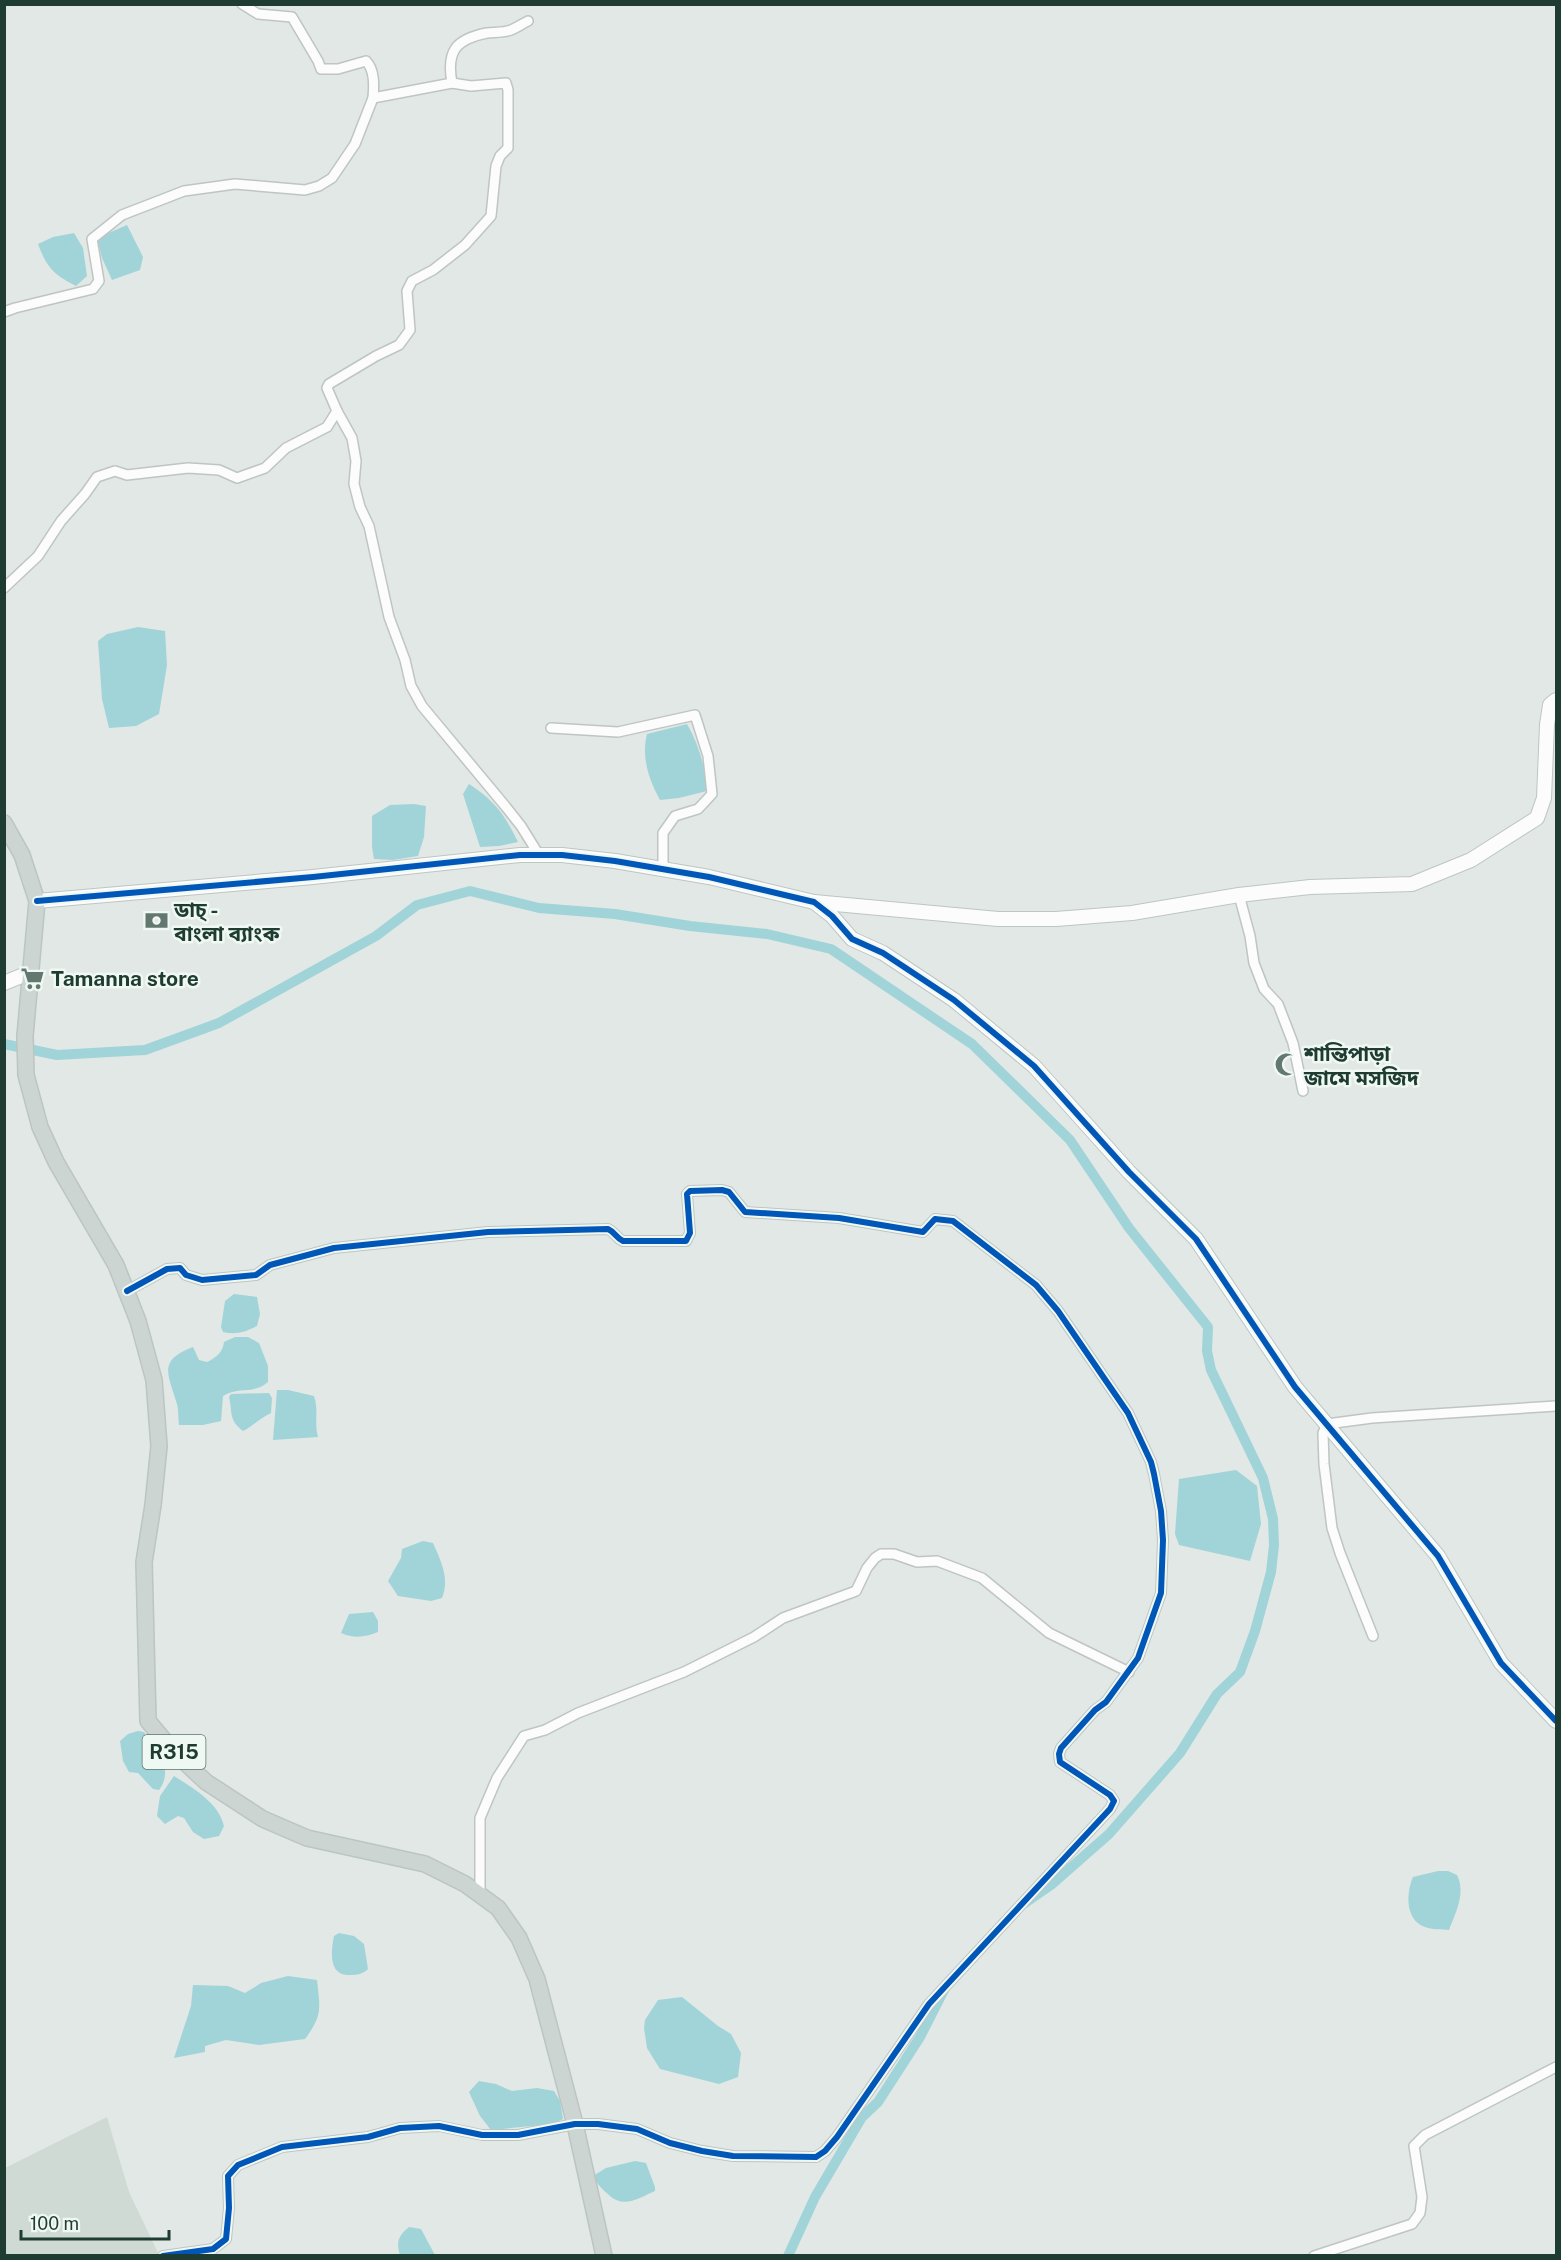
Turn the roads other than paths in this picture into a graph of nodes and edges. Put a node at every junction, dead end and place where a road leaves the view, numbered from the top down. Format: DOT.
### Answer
graph roads {
  1 [pos="242,4"];
  2 [pos="528,21"];
  3 [pos="452,82"];
  4 [pos="373,98"];
  5 [pos="4,312"];
  6 [pos="337,411"];
  7 [pos="4,588"];
  8 [pos="1557,700"];
  9 [pos="551,728"];
  10 [pos="4,823"];
  11 [pos="539,855"];
  12 [pos="663,869"];
  13 [pos="1239,895"];
  14 [pos="37,901"];
  15 [pos="814,902"];
  16 [pos="30,972"];
  17 [pos="4,983"];
  18 [pos="1303,1091"];
  19 [pos="127,1291"];
  20 [pos="1556,1406"];
  21 [pos="1327,1424"];
  22 [pos="1373,1636"];
  23 [pos="1129,1672"];
  24 [pos="1557,1721"];
  25 [pos="480,1895"];
  26 [pos="1557,2067"];
  27 [pos="575,2124"];
  28 [pos="163,2256"];
  29 [pos="604,2256"];
  30 [pos="1314,2256"];
  1 -- 4 [label="street"];
  2 -- 3 [label="street"];
  3 -- 4 [label="street"];
  3 -- 6 [label="street"];
  4 -- 5 [label="street"];
  6 -- 7 [label="street"];
  6 -- 11 [label="street"];
  8 -- 13 [label="street"];
  9 -- 12 [label="street"];
  10 -- 14 [label="main road, R315"];
  11 -- 12 [label="street"];
  11 -- 14 [label="street"];
  12 -- 15 [label="street"];
  13 -- 15 [label="street"];
  13 -- 18 [label="street"];
  14 -- 16 [label="main road, R315"];
  15 -- 21 [label="street"];
  16 -- 17 [label="street"];
  16 -- 19 [label="main road, R315"];
  19 -- 23 [label="street"];
  19 -- 25 [label="main road, R315"];
  20 -- 21 [label="street"];
  21 -- 22 [label="street"];
  21 -- 24 [label="street"];
  23 -- 25 [label="street"];
  23 -- 27 [label="street"];
  25 -- 27 [label="main road, R315"];
  26 -- 30 [label="street"];
  27 -- 28 [label="street"];
  27 -- 29 [label="main road, R315"];
}
